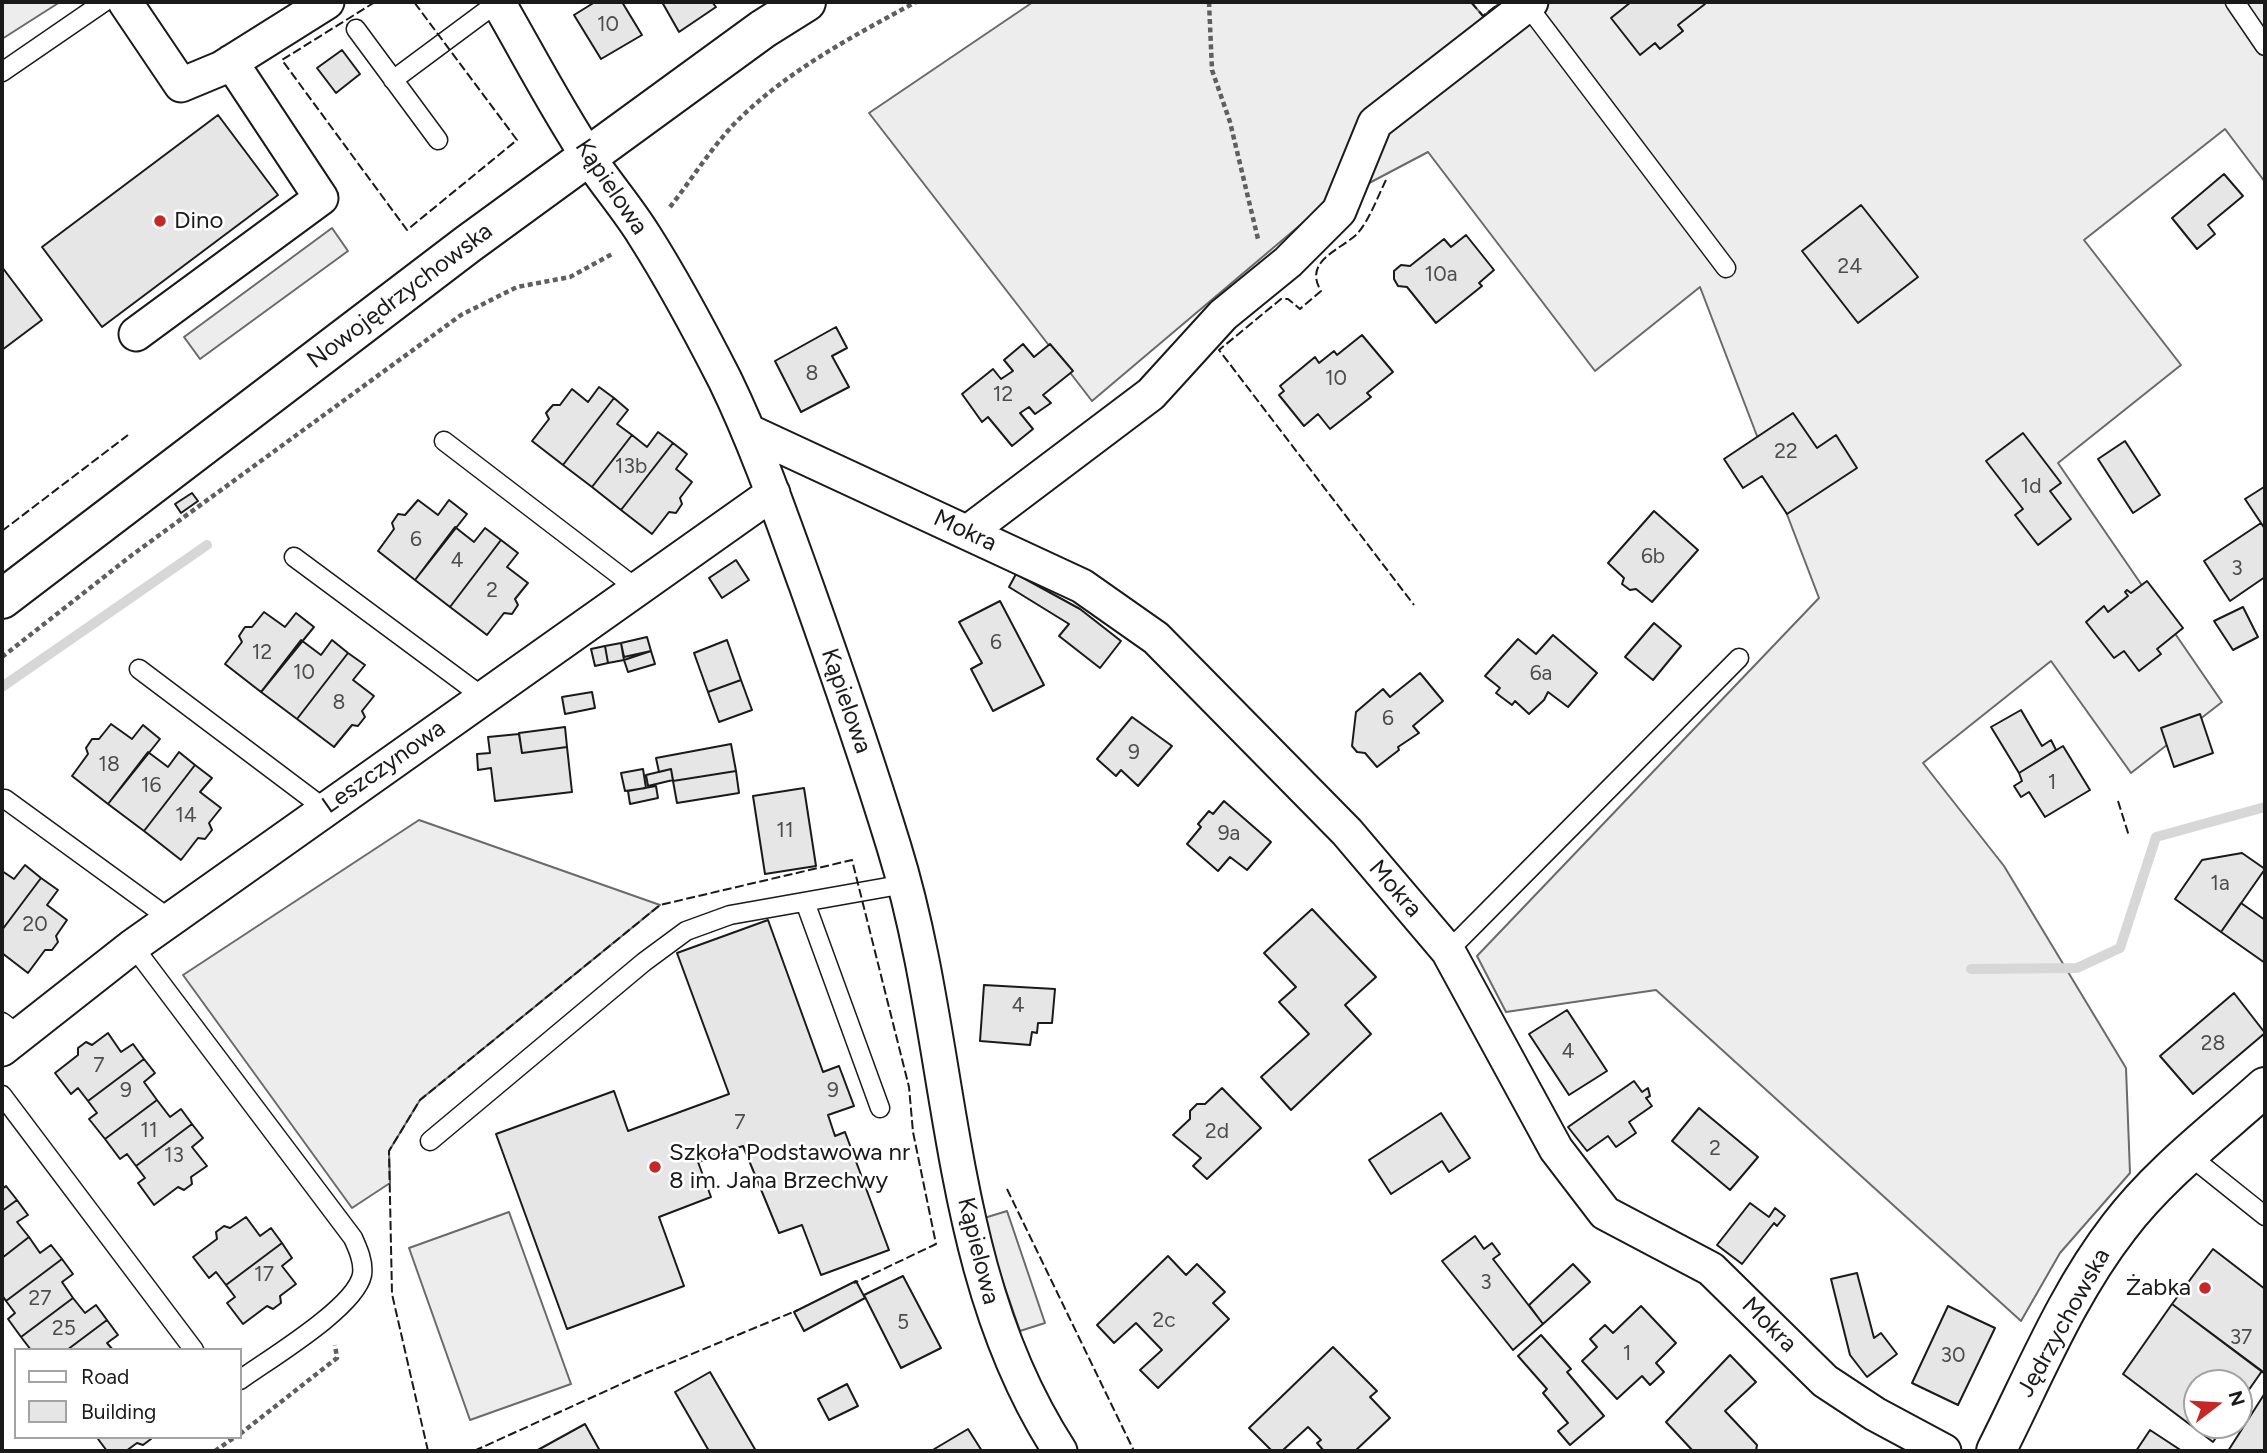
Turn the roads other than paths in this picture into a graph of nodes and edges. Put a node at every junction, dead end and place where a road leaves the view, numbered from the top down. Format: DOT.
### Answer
graph roads {
  1 [pos="104,2"];
  2 [pos="125,2"];
  3 [pos="327,2"];
  4 [pos="498,2"];
  5 [pos="2235,2"];
  6 [pos="1529,3"];
  7 [pos="796,5"];
  8 [pos="356,29"];
  9 [pos="2265,46"];
  10 [pos="231,62"];
  11 [pos="2,72"];
  12 [pos="393,80"];
  13 [pos="438,140"];
  14 [pos="589,157"];
  15 [pos="1726,268"];
  16 [pos="136,334"];
  17 [pos="748,431"];
  18 [pos="444,442"];
  19 [pos="773,494"];
  20 [pos="968,532"];
  21 [pos="294,557"];
  22 [pos="636,588"];
  23 [pos="2,599"];
  24 [pos="1739,658"];
  25 [pos="139,668"];
  26 [pos="482,697"];
  27 [pos="5,799"];
  28 [pos="325,809"];
  29 [pos="905,884"];
  30 [pos="805,902"];
  31 [pos="170,919"];
  32 [pos="133,946"];
  33 [pos="1448,951"];
  34 [pos="8,1036"];
  35 [pos="2265,1087"];
  36 [pos="2,1095"];
  37 [pos="880,1108"];
  38 [pos="430,1141"];
  39 [pos="2190,1156"];
  40 [pos="2265,1216"];
  41 [pos="192,1348"];
  42 [pos="242,1379"];
  43 [pos="1060,1451"];
  44 [pos="1944,1451"];
  45 [pos="1996,1451"];
  1 -- 11 [label="lane"];
  2 -- 10 [label="street"];
  3 -- 10 [label="street"];
  4 -- 12 [label="lane"];
  4 -- 14 [label="street, Kąpielowa"];
  5 -- 9 [label="lane"];
  6 -- 15 [label="lane"];
  6 -- 20 [label="street"];
  7 -- 14 [label="street, Nowojędrzychowska"];
  8 -- 12 [label="lane"];
  10 -- 16 [label="street"];
  12 -- 13 [label="lane"];
  14 -- 17 [label="street, Kąpielowa"];
  14 -- 23 [label="street, Nowojędrzychowska"];
  17 -- 19 [label="street, Kąpielowa"];
  17 -- 20 [label="street, Mokra"];
  18 -- 22 [label="lane"];
  19 -- 22 [label="street, Leszczynowa"];
  19 -- 29 [label="street, Kąpielowa"];
  20 -- 33 [label="street, Mokra"];
  21 -- 26 [label="lane"];
  22 -- 26 [label="street, Leszczynowa"];
  24 -- 33 [label="lane"];
  25 -- 28 [label="lane"];
  26 -- 28 [label="street, Leszczynowa"];
  27 -- 31 [label="lane"];
  28 -- 31 [label="street, Leszczynowa"];
  29 -- 30 [label="lane"];
  29 -- 43 [label="street, Kąpielowa"];
  30 -- 37 [label="lane"];
  30 -- 38 [label="lane"];
  31 -- 32 [label="street, Leszczynowa"];
  32 -- 34 [label="street, Leszczynowa"];
  32 -- 42 [label="lane"];
  33 -- 44 [label="street, Mokra"];
  35 -- 39 [label="street, Jędrzychowska"];
  36 -- 41 [label="lane"];
  39 -- 40 [label="lane"];
  39 -- 45 [label="street, Jędrzychowska"];
}
